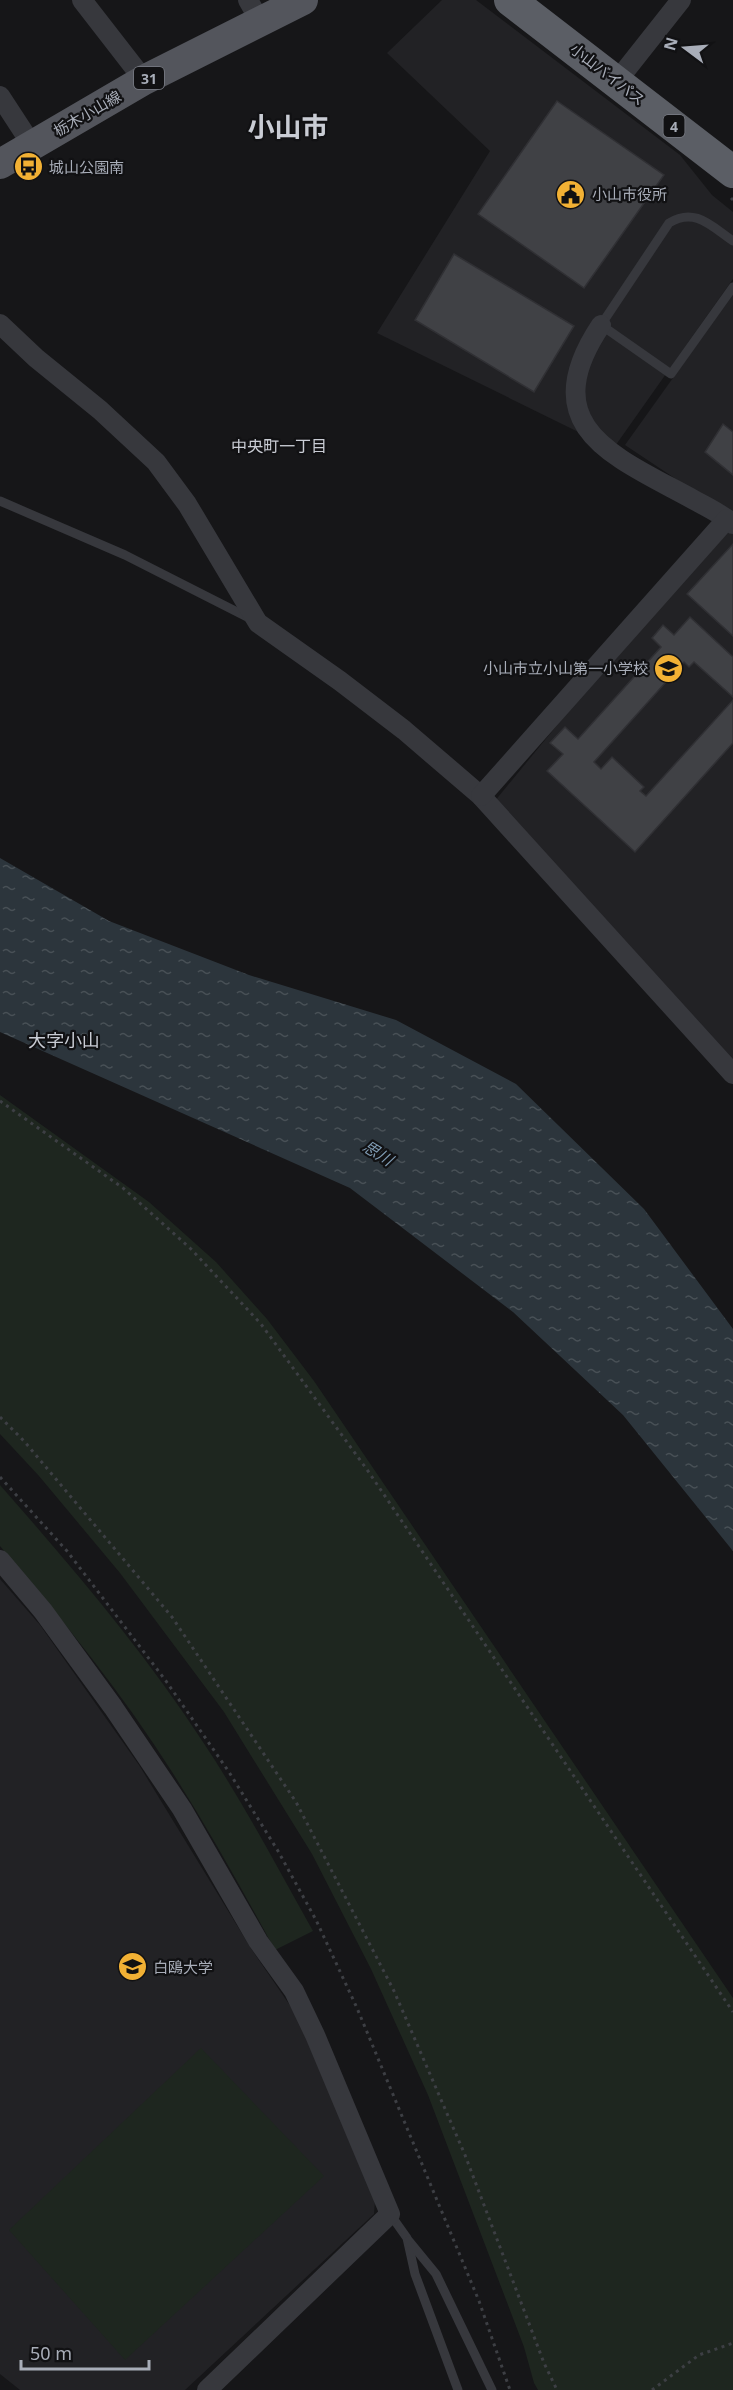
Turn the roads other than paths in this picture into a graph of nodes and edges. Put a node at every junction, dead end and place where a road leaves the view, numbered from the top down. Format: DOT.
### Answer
graph roads {
  1 [pos="82,0"];
  2 [pos="303,0"];
  3 [pos="510,0"];
  4 [pos="681,0"];
  5 [pos="254,10"];
  6 [pos="144,80"];
  7 [pos="617,81"];
  8 [pos="0,96"];
  9 [pos="32,145"];
  10 [pos="0,164"];
  11 [pos="732,182"];
  12 [pos="733,241"];
  13 [pos="733,287"];
  14 [pos="0,324"];
  15 [pos="601,325"];
  16 [pos="0,501"];
  17 [pos="730,521"];
  18 [pos="258,623"];
  19 [pos="482,796"];
  20 [pos="733,1074"];
  21 [pos="0,1560"];
  22 [pos="390,2214"];
  23 [pos="407,2238"];
  24 [pos="207,2390"];
  25 [pos="458,2390"];
  26 [pos="492,2390"];
  1 -- 6 [label="street"];
  2 -- 5 [label="main road, 栃木小山線 / 31"];
  3 -- 7 [label="highway, 小山バイパス / 4"];
  4 -- 7 [label="street"];
  5 -- 6 [label="main road, 栃木小山線 / 31"];
  6 -- 9 [label="main road, 栃木小山線 / 31"];
  7 -- 11 [label="highway, 小山バイパス / 4"];
  8 -- 9 [label="street"];
  9 -- 10 [label="main road, 栃木小山線 / 31"];
  12 -- 15 [label="lane"];
  13 -- 15 [label="lane"];
  14 -- 18 [label="street"];
  15 -- 17 [label="street"];
  16 -- 18 [label="lane"];
  17 -- 19 [label="street"];
  18 -- 19 [label="street"];
  19 -- 20 [label="street"];
  21 -- 22 [label="street"];
  22 -- 23 [label="lane"];
  22 -- 24 [label="street"];
  23 -- 25 [label="lane"];
  23 -- 26 [label="lane"];
}
